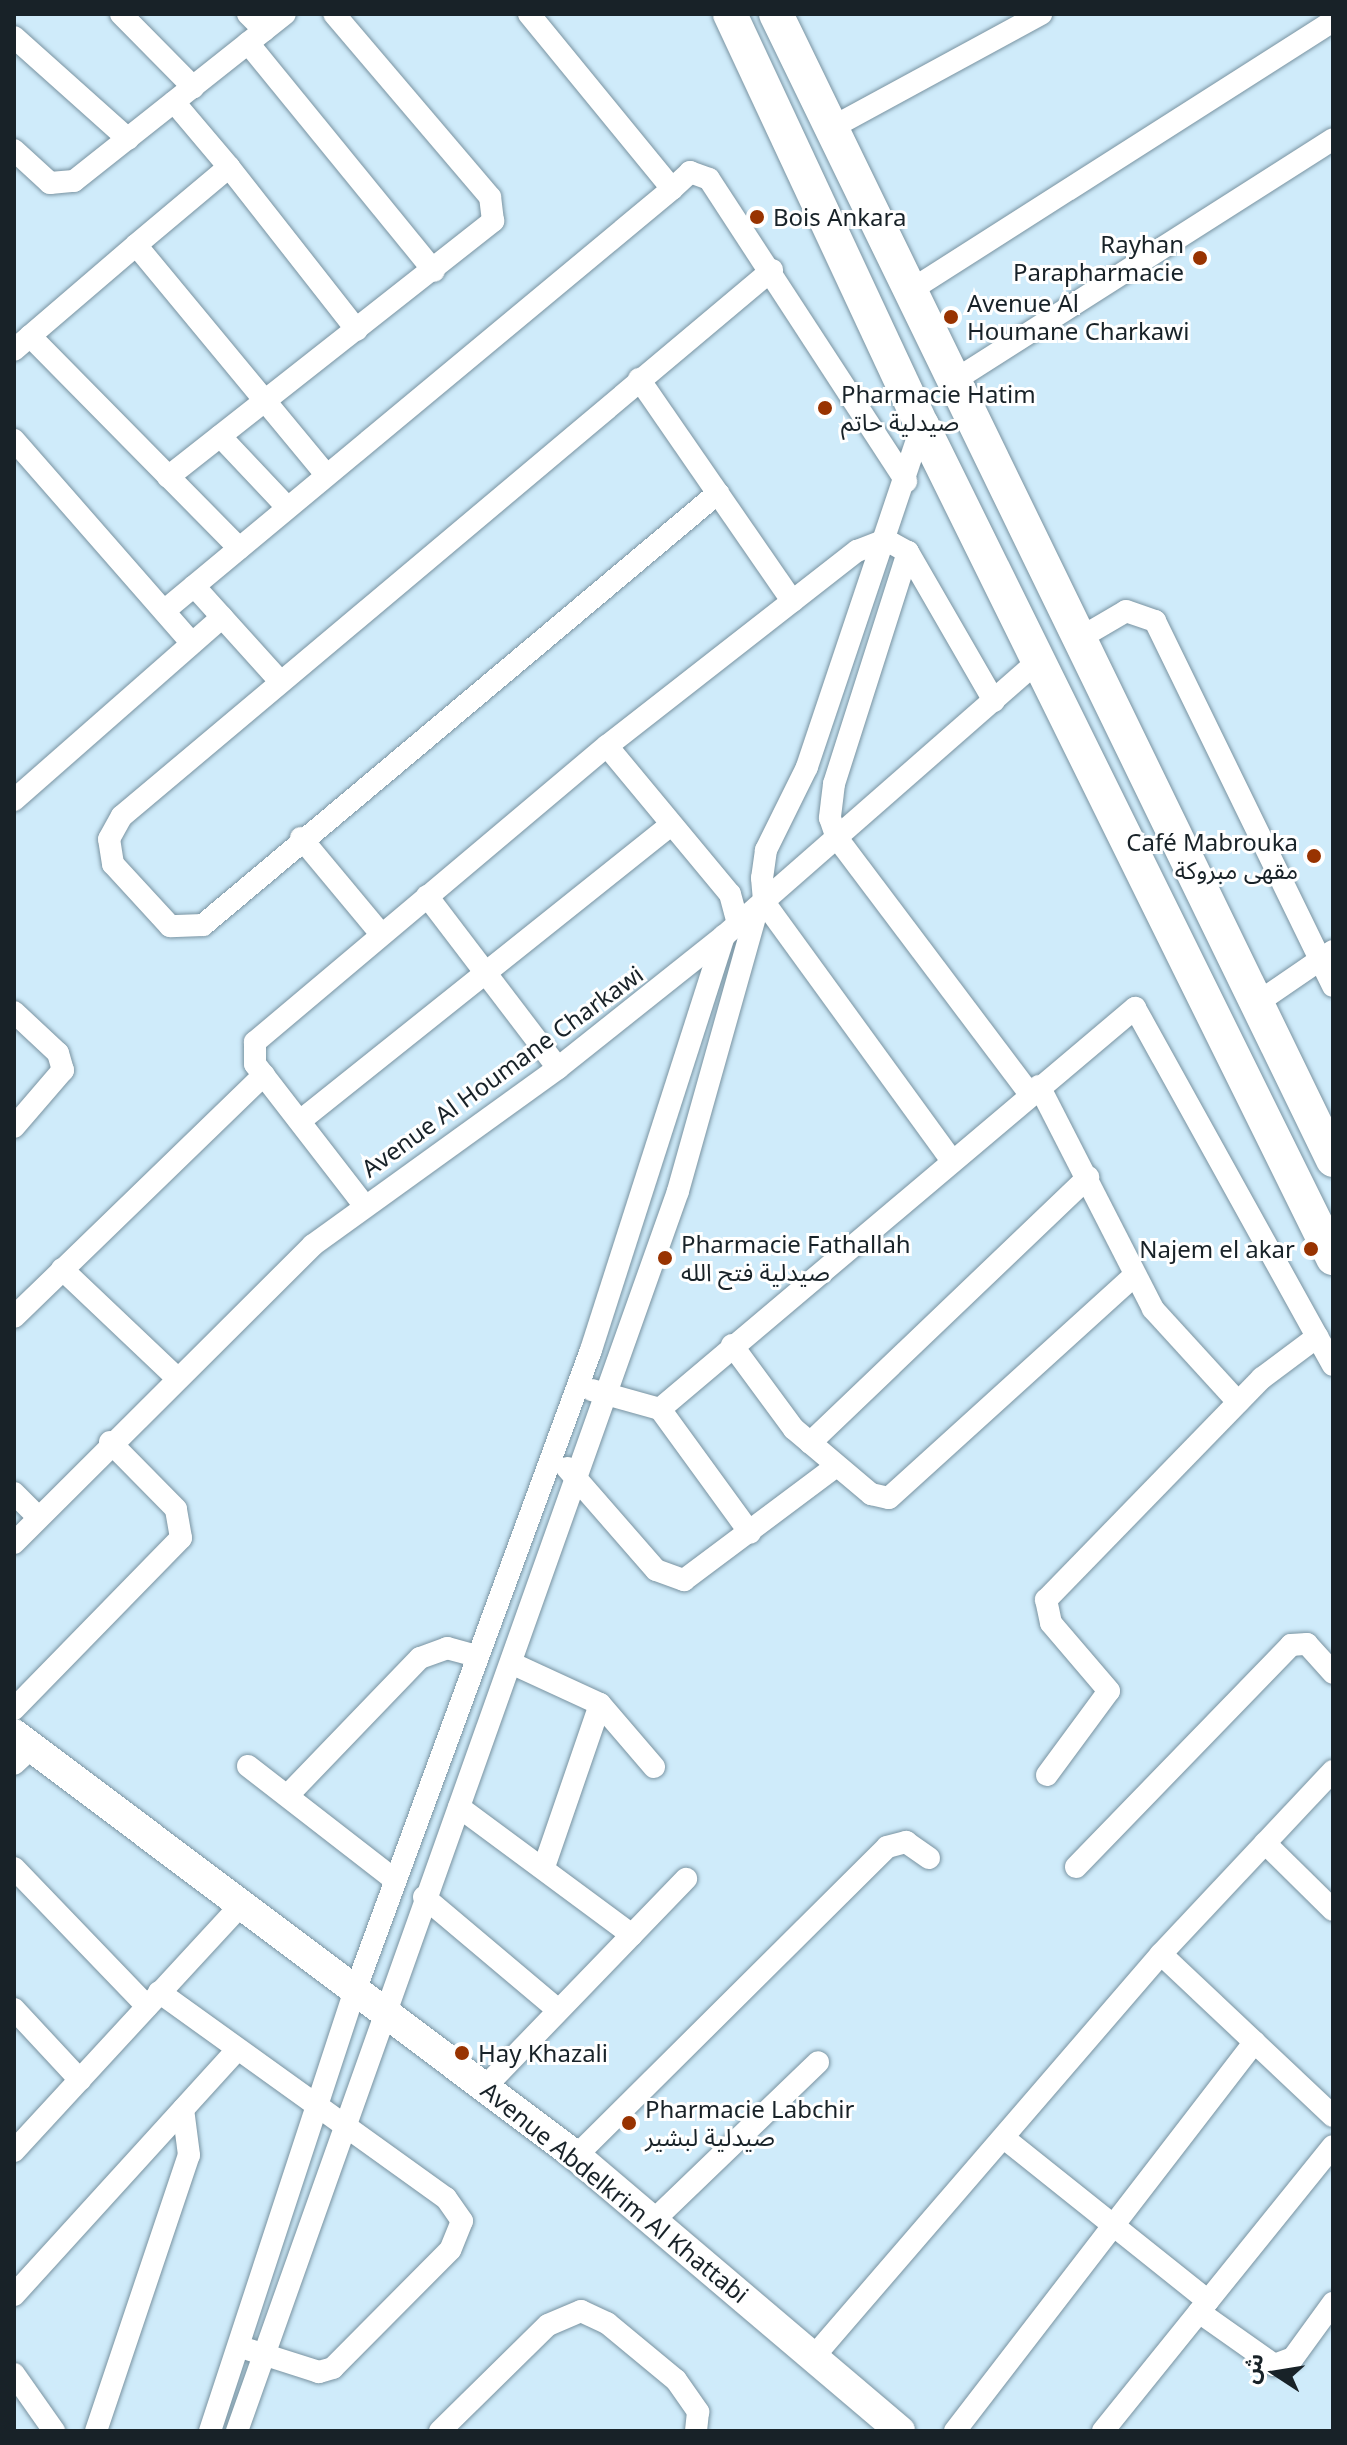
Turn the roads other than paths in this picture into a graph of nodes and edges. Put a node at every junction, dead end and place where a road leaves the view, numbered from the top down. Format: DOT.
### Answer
graph roads {
  1 [pos="121,14"];
  2 [pos="248,14"];
  3 [pos="285,14"];
  4 [pos="334,14"];
  5 [pos="529,14"];
  6 [pos="730,14"];
  7 [pos="776,14"];
  8 [pos="1041,14"];
  9 [pos="1333,21"];
  10 [pos="14,37"];
  11 [pos="256,37"];
  12 [pos="193,87"];
  13 [pos="174,102"];
  14 [pos="833,127"];
  15 [pos="128,139"];
  16 [pos="1333,139"];
  17 [pos="14,150"];
  18 [pos="229,167"];
  19 [pos="672,189"];
  20 [pos="136,245"];
  21 [pos="772,270"];
  22 [pos="434,271"];
  23 [pos="911,290"];
  24 [pos="357,330"];
  25 [pos="22,343"];
  26 [pos="639,379"];
  27 [pos="955,380"];
  28 [pos="264,402"];
  29 [pos="922,425"];
  30 [pos="220,436"];
  31 [pos="14,440"];
  32 [pos="326,475"];
  33 [pos="168,477"];
  34 [pos="906,481"];
  35 [pos="718,493"];
  36 [pos="287,507"];
  37 [pos="886,540"];
  38 [pos="239,548"];
  39 [pos="908,552"];
  40 [pos="194,586"];
  41 [pos="792,601"];
  42 [pos="164,611"];
  43 [pos="222,617"];
  44 [pos="1081,639"];
  45 [pos="192,643"];
  46 [pos="1039,662"];
  47 [pos="277,678"];
  48 [pos="994,701"];
  49 [pos="607,746"];
  50 [pos="14,800"];
  51 [pos="668,827"];
  52 [pos="301,838"];
  53 [pos="837,838"];
  54 [pos="427,896"];
  55 [pos="761,904"];
  56 [pos="731,930"];
  57 [pos="381,934"];
  58 [pos="1326,956"];
  59 [pos="487,971"];
  60 [pos="1333,986"];
  61 [pos="1257,1003"];
  62 [pos="14,1012"];
  63 [pos="558,1068"];
  64 [pos="264,1075"];
  65 [pos="1034,1090"];
  66 [pos="300,1121"];
  67 [pos="14,1127"];
  68 [pos="951,1159"];
  69 [pos="1333,1160"];
  70 [pos="1088,1177"];
  71 [pos="364,1205"];
  72 [pos="1333,1258"];
  73 [pos="62,1269"];
  74 [pos="1135,1275"];
  75 [pos="14,1317"];
  76 [pos="1317,1337"];
  77 [pos="732,1345"];
  78 [pos="1333,1365"];
  79 [pos="177,1378"];
  80 [pos="577,1386"];
  81 [pos="606,1394"];
  82 [pos="1238,1402"];
  83 [pos="660,1409"];
  84 [pos="110,1442"];
  85 [pos="810,1443"];
  86 [pos="552,1452"];
  87 [pos="835,1467"];
  88 [pos="575,1477"];
  89 [pos="14,1493"];
  90 [pos="38,1517"];
  91 [pos="750,1533"];
  92 [pos="14,1543"];
  93 [pos="476,1656"];
  94 [pos="511,1663"];
  95 [pos="1333,1673"];
  96 [pos="600,1704"];
  97 [pos="14,1709"];
  98 [pos="20,1748"];
  99 [pos="248,1766"];
  100 [pos="654,1767"];
  101 [pos="1333,1771"];
  102 [pos="1047,1775"];
  103 [pos="288,1795"];
  104 [pos="459,1807"];
  105 [pos="1265,1843"];
  106 [pos="929,1858"];
  107 [pos="544,1867"];
  108 [pos="1076,1867"];
  109 [pos="14,1868"];
  110 [pos="686,1879"];
  111 [pos="395,1880"];
  112 [pos="424,1897"];
  113 [pos="242,1904"];
  114 [pos="1333,1910"];
  115 [pos="632,1935"];
  116 [pos="1161,1954"];
  117 [pos="355,1991"];
  118 [pos="153,1999"];
  119 [pos="14,2009"];
  120 [pos="558,2010"];
  121 [pos="383,2014"];
  122 [pos="1255,2042"];
  123 [pos="237,2050"];
  124 [pos="818,2062"];
  125 [pos="80,2080"];
  126 [pos="484,2088"];
  127 [pos="183,2109"];
  128 [pos="316,2110"];
  129 [pos="1333,2116"];
  130 [pos="343,2127"];
  131 [pos="1004,2138"];
  132 [pos="1333,2146"];
  133 [pos="14,2151"];
  134 [pos="576,2156"];
  135 [pos="653,2221"];
  136 [pos="1113,2224"];
  137 [pos="14,2295"];
  138 [pos="1333,2303"];
  139 [pos="1204,2307"];
  140 [pos="239,2343"];
  141 [pos="816,2354"];
  142 [pos="263,2356"];
  143 [pos="14,2374"];
  144 [pos="54,2431"];
  145 [pos="96,2431"];
  146 [pos="210,2431"];
  147 [pos="237,2431"];
  148 [pos="440,2431"];
  149 [pos="696,2431"];
  150 [pos="900,2431"];
  151 [pos="955,2431"];
  152 [pos="1103,2431"];
  1 -- 12 [label="street"];
  2 -- 11 [label="street"];
  3 -- 11 [label="street"];
  4 -- 22 [label="street"];
  5 -- 19 [label="street"];
  6 -- 29 [label="main road"];
  7 -- 14 [label="main road"];
  8 -- 14 [label="street"];
  9 -- 23 [label="street"];
  10 -- 15 [label="street"];
  11 -- 12 [label="street"];
  11 -- 22 [label="street"];
  12 -- 13 [label="street"];
  13 -- 15 [label="street"];
  13 -- 18 [label="street"];
  14 -- 23 [label="main road"];
  15 -- 17 [label="street"];
  16 -- 27 [label="street"];
  18 -- 20 [label="street"];
  18 -- 24 [label="street"];
  19 -- 21 [label="street"];
  19 -- 32 [label="street"];
  20 -- 25 [label="street"];
  20 -- 28 [label="street"];
  21 -- 26 [label="street"];
  21 -- 34 [label="street"];
  22 -- 24 [label="street"];
  23 -- 27 [label="main road"];
  24 -- 28 [label="street"];
  25 -- 33 [label="street"];
  26 -- 35 [label="street"];
  26 -- 47 [label="street"];
  27 -- 44 [label="main road"];
  28 -- 30 [label="street"];
  28 -- 32 [label="street"];
  29 -- 34 [label="street"];
  29 -- 46 [label="main road"];
  30 -- 33 [label="street"];
  30 -- 36 [label="street"];
  31 -- 42 [label="street"];
  32 -- 36 [label="street"];
  33 -- 38 [label="street"];
  34 -- 37 [label="street"];
  35 -- 41 [label="street"];
  35 -- 52 [label="street"];
  36 -- 38 [label="street"];
  37 -- 39 [label="street"];
  37 -- 41 [label="street"];
  37 -- 55 [label="street"];
  38 -- 40 [label="street"];
  39 -- 48 [label="street"];
  39 -- 53 [label="street"];
  40 -- 42 [label="street"];
  40 -- 43 [label="street"];
  41 -- 49 [label="street"];
  42 -- 45 [label="street"];
  43 -- 45 [label="street"];
  43 -- 47 [label="street"];
  44 -- 46 [label="main road"];
  44 -- 46 [label="main road"];
  44 -- 58 [label="street"];
  44 -- 61 [label="main road"];
  45 -- 50 [label="street"];
  46 -- 48 [label="street, Avenue Al Houmane Charkawi"];
  46 -- 72 [label="main road"];
  47 -- 52 [label="street"];
  48 -- 53 [label="street, Avenue Al Houmane Charkawi"];
  49 -- 51 [label="street"];
  49 -- 54 [label="street"];
  51 -- 56 [label="street"];
  51 -- 59 [label="street"];
  52 -- 57 [label="street"];
  53 -- 55 [label="street, Avenue Al Houmane Charkawi"];
  53 -- 65 [label="street"];
  54 -- 57 [label="street"];
  54 -- 59 [label="street"];
  55 -- 56 [label="street, Avenue Al Houmane Charkawi"];
  55 -- 68 [label="street"];
  55 -- 81 [label="street"];
  56 -- 63 [label="street, Avenue Al Houmane Charkawi"];
  56 -- 80 [label="street"];
  57 -- 64 [label="street"];
  58 -- 60 [label="street"];
  58 -- 61 [label="street"];
  59 -- 63 [label="street"];
  59 -- 66 [label="street"];
  61 -- 69 [label="main road"];
  62 -- 67 [label="street"];
  63 -- 71 [label="street, Avenue Al Houmane Charkawi"];
  64 -- 66 [label="street"];
  64 -- 73 [label="street"];
  65 -- 68 [label="street"];
  65 -- 70 [label="street"];
  65 -- 76 [label="street"];
  66 -- 71 [label="street"];
  68 -- 77 [label="street"];
  70 -- 74 [label="street"];
  70 -- 85 [label="street"];
  71 -- 79 [label="street, Avenue Al Houmane Charkawi"];
  73 -- 75 [label="street"];
  73 -- 79 [label="street"];
  74 -- 82 [label="street"];
  74 -- 87 [label="street"];
  76 -- 78 [label="street"];
  76 -- 82 [label="street"];
  77 -- 83 [label="street"];
  77 -- 85 [label="street"];
  79 -- 84 [label="street, Avenue Al Houmane Charkawi"];
  80 -- 81 [label="street"];
  80 -- 86 [label="street"];
  81 -- 83 [label="street"];
  81 -- 88 [label="street"];
  82 -- 102 [label="street"];
  83 -- 91 [label="street"];
  84 -- 90 [label="street, Avenue Al Houmane Charkawi"];
  84 -- 97 [label="street"];
  85 -- 87 [label="street"];
  86 -- 88 [label="street"];
  86 -- 93 [label="street"];
  87 -- 91 [label="street"];
  88 -- 91 [label="street"];
  88 -- 94 [label="street"];
  89 -- 90 [label="street"];
  90 -- 92 [label="street, Avenue Al Houmane Charkawi"];
  93 -- 103 [label="street"];
  93 -- 111 [label="street"];
  94 -- 96 [label="street"];
  94 -- 104 [label="street"];
  95 -- 108 [label="street"];
  96 -- 100 [label="street"];
  96 -- 107 [label="street"];
  98 -- 113 [label="main road, Avenue Abdelkrim Al Khattabi"];
  99 -- 103 [label="street"];
  101 -- 105 [label="street"];
  103 -- 111 [label="street"];
  104 -- 107 [label="street"];
  104 -- 112 [label="street"];
  105 -- 114 [label="street"];
  105 -- 116 [label="street"];
  106 -- 134 [label="street"];
  107 -- 115 [label="street"];
  109 -- 118 [label="street"];
  110 -- 115 [label="street"];
  111 -- 117 [label="street"];
  112 -- 120 [label="street"];
  112 -- 121 [label="street"];
  113 -- 117 [label="main road, Avenue Abdelkrim Al Khattabi"];
  113 -- 118 [label="street"];
  115 -- 120 [label="street"];
  116 -- 122 [label="street"];
  116 -- 131 [label="street"];
  117 -- 121 [label="main road, Avenue Abdelkrim Al Khattabi"];
  117 -- 128 [label="street"];
  118 -- 123 [label="street"];
  118 -- 125 [label="street"];
  119 -- 125 [label="street"];
  120 -- 126 [label="street"];
  121 -- 126 [label="main road, Avenue Abdelkrim Al Khattabi"];
  121 -- 130 [label="street"];
  122 -- 129 [label="street"];
  122 -- 136 [label="street"];
  123 -- 127 [label="street"];
  123 -- 128 [label="street"];
  124 -- 135 [label="street"];
  125 -- 133 [label="street"];
  126 -- 134 [label="main road, Avenue Abdelkrim Al Khattabi"];
  127 -- 137 [label="street"];
  127 -- 145 [label="street"];
  128 -- 130 [label="street"];
  128 -- 140 [label="street"];
  130 -- 142 [label="street"];
  130 -- 142 [label="street"];
  131 -- 136 [label="street"];
  131 -- 141 [label="street"];
  132 -- 139 [label="street"];
  134 -- 135 [label="main road, Avenue Abdelkrim Al Khattabi"];
  135 -- 141 [label="main road, Avenue Abdelkrim Al Khattabi"];
  136 -- 139 [label="street"];
  136 -- 151 [label="street"];
  138 -- 139 [label="street"];
  139 -- 152 [label="street"];
  140 -- 142 [label="street"];
  140 -- 146 [label="street"];
  141 -- 150 [label="main road, Avenue Abdelkrim Al Khattabi"];
  142 -- 147 [label="street"];
  143 -- 144 [label="street"];
  148 -- 149 [label="street"];
}
